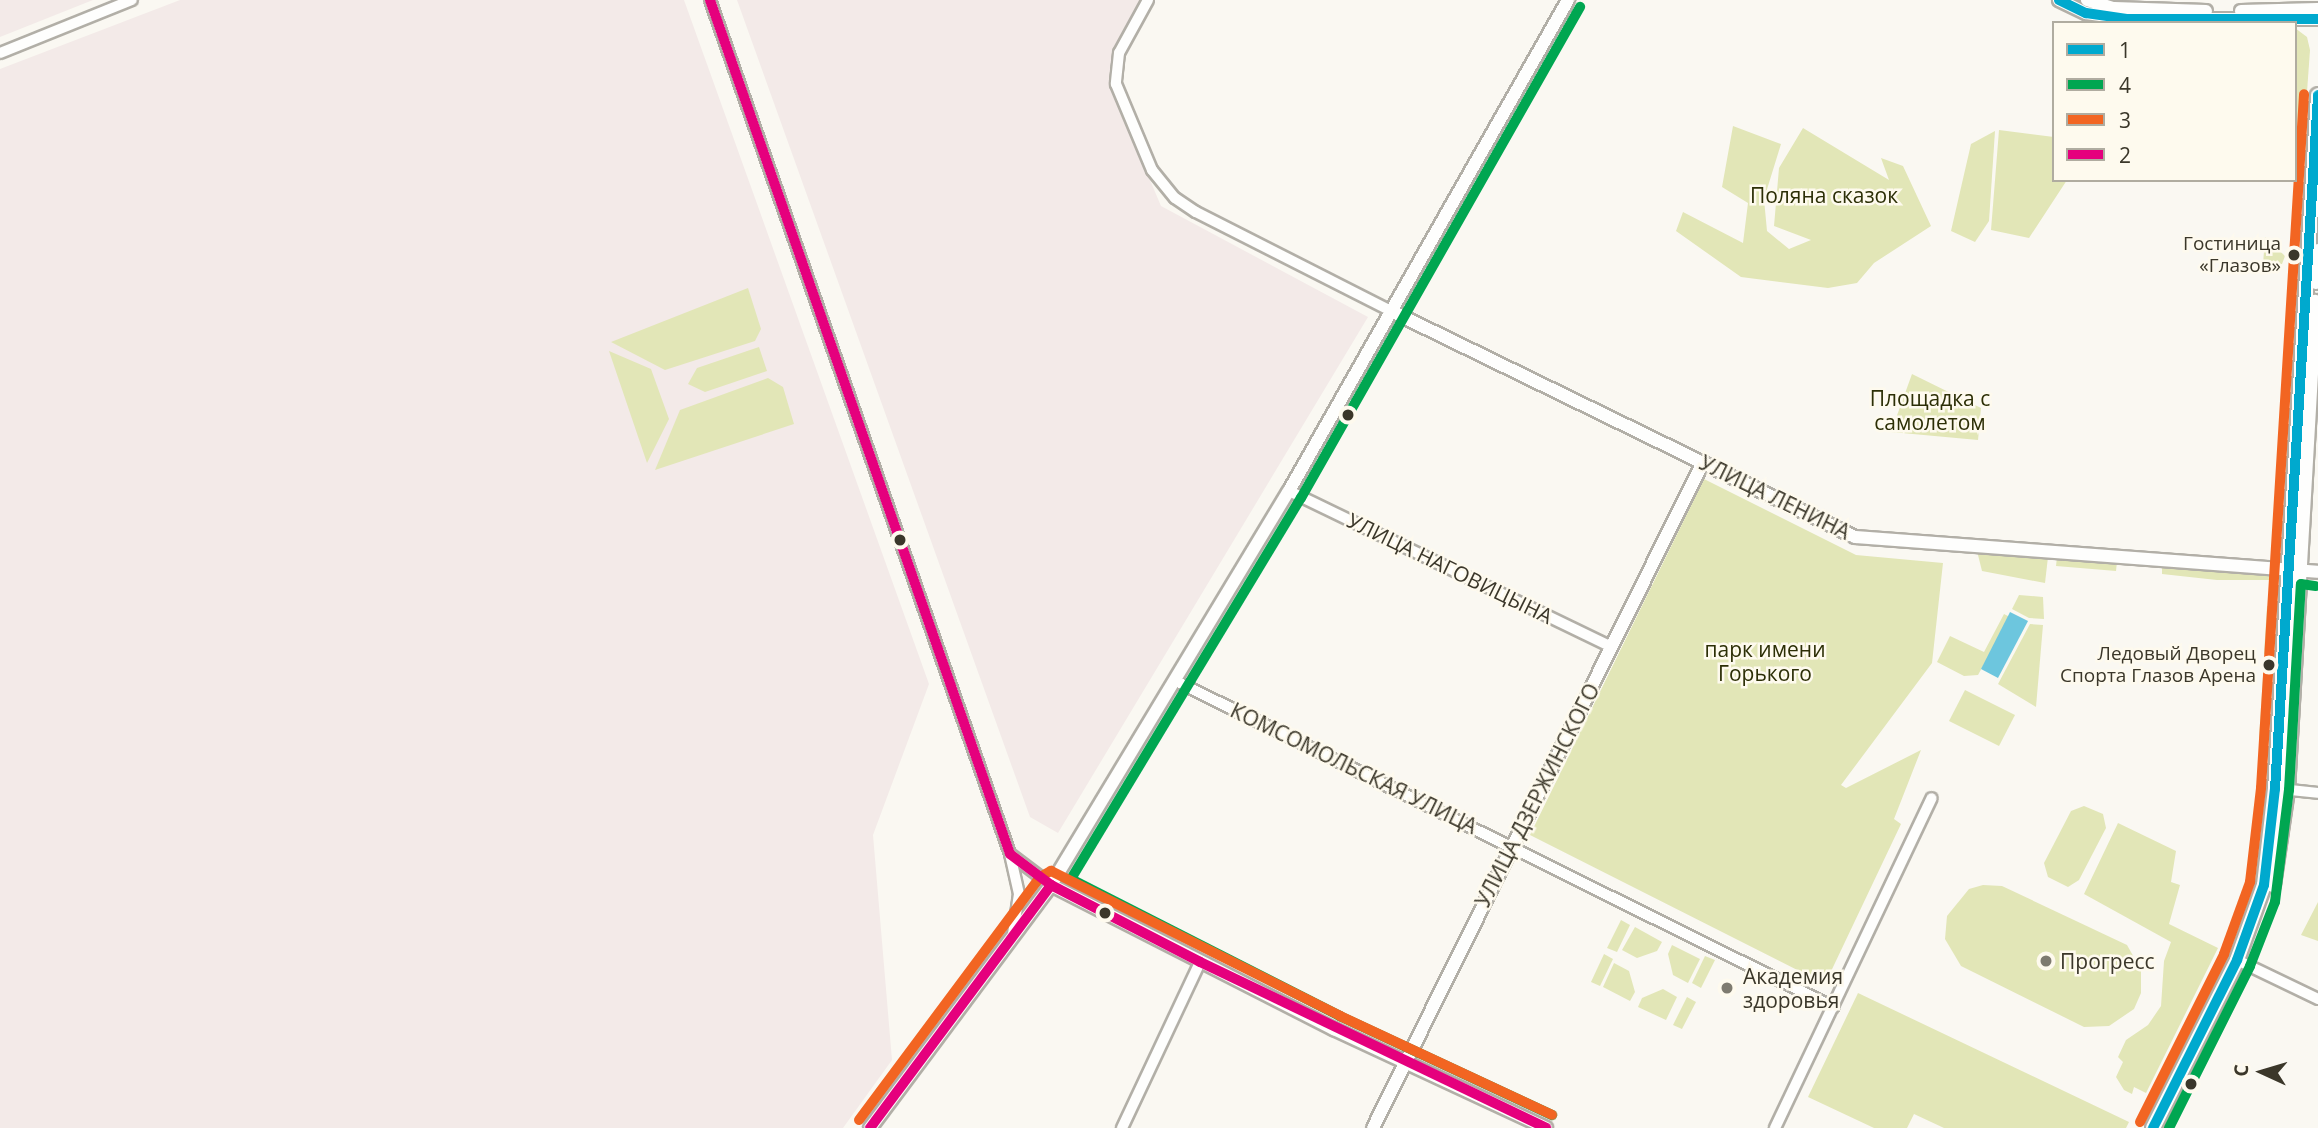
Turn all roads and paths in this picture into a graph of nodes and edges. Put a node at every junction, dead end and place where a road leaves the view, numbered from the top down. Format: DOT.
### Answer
graph roads {
  1 [pos="132,0"];
  2 [pos="710,0"];
  3 [pos="1148,0"];
  4 [pos="1569,0"];
  5 [pos="2059,0"];
  6 [pos="2087,0"];
  7 [pos="2318,9"];
  8 [pos="2318,19"];
  9 [pos="0,53"];
  10 [pos="2318,96"];
  11 [pos="2318,251"];
  12 [pos="1391,311"];
  13 [pos="1703,462"];
  14 [pos="1289,491"];
  15 [pos="2294,569"];
  16 [pos="2318,572"];
  17 [pos="1611,647"];
  18 [pos="1174,680"];
  19 [pos="2281,789"];
  20 [pos="2318,793"];
  21 [pos="1932,797"];
  22 [pos="1511,846"];
  23 [pos="1010,854"];
  24 [pos="1051,885"];
  25 [pos="1011,943"];
  26 [pos="2239,961"];
  27 [pos="1199,962"];
  28 [pos="2318,999"];
  29 [pos="1833,1007"];
  30 [pos="1404,1064"];
  31 [pos="870,1128"];
  32 [pos="1122,1128"];
  33 [pos="1373,1128"];
  34 [pos="1546,1128"];
  35 [pos="1775,1128"];
  36 [pos="2153,1128"];
  37 [pos="2162,1128"];
  1 -- 9 [label="street"];
  2 -- 23 [label="street"];
  3 -- 12 [label="street"];
  4 -- 12 [label="street"];
  5 -- 8 [label="street"];
  6 -- 7 [label="street"];
  10 -- 15 [label="main road"];
  11 -- 15 [label="main road"];
  12 -- 13 [label="street, УЛИЦА ЛЕНИНА"];
  12 -- 14 [label="street"];
  13 -- 15 [label="street, УЛИЦА ЛЕНИНА"];
  13 -- 17 [label="street, УЛИЦА ДЗЕРЖИНСКОГО"];
  14 -- 17 [label="street, УЛИЦА НАГОВИЦЫНА"];
  14 -- 18 [label="street"];
  15 -- 16 [label="street, УЛИЦА ЛЕНИНА"];
  15 -- 19 [label="main road"];
  17 -- 22 [label="street, УЛИЦА ДЗЕРЖИНСКОГО"];
  18 -- 22 [label="street, КОМСОМОЛЬСКАЯ УЛИЦА"];
  18 -- 24 [label="street"];
  19 -- 20 [label="street"];
  19 -- 26 [label="main road"];
  21 -- 29 [label="street"];
  22 -- 29 [label="street, КОМСОМОЛЬСКАЯ УЛИЦА"];
  22 -- 30 [label="street, УЛИЦА ДЗЕРЖИНСКОГО"];
  23 -- 24 [label="street"];
  23 -- 25 [label="street"];
  24 -- 25 [label="street"];
  24 -- 27 [label="street"];
  25 -- 31 [label="street"];
  26 -- 28 [label="street"];
  26 -- 36 [label="main road"];
  26 -- 37 [label="main road"];
  27 -- 30 [label="street"];
  27 -- 32 [label="street"];
  29 -- 35 [label="street"];
  30 -- 33 [label="street, УЛИЦА ДЗЕРЖИНСКОГО"];
  30 -- 34 [label="street"];
}
